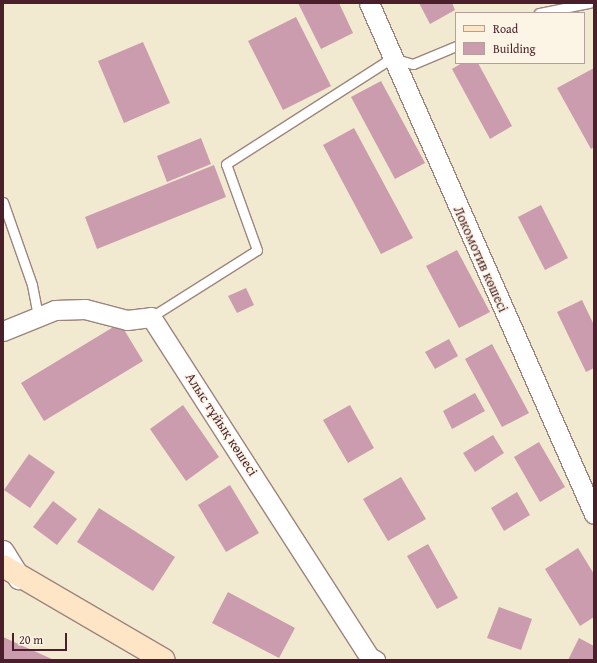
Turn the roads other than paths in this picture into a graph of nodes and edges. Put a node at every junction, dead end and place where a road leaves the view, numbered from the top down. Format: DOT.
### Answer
graph roads {
  1 [pos="369,3"];
  2 [pos="590,3"];
  3 [pos="594,9"];
  4 [pos="544,12"];
  5 [pos="455,46"];
  6 [pos="392,58"];
  7 [pos="3,202"];
  8 [pos="38,315"];
  9 [pos="151,317"];
  10 [pos="3,330"];
  11 [pos="594,514"];
  12 [pos="3,552"];
  13 [pos="8,572"];
  14 [pos="164,660"];
  15 [pos="375,660"];
  1 -- 6 [label="street, Локомотив көшесі"];
  2 -- 3 [label="lane"];
  2 -- 4 [label="lane"];
  5 -- 6 [label="lane"];
  6 -- 9 [label="lane"];
  6 -- 11 [label="street, Локомотив көшесі"];
  7 -- 8 [label="lane"];
  8 -- 9 [label="street"];
  8 -- 10 [label="street"];
  9 -- 15 [label="street, Алыс тұйық көшесі"];
  12 -- 13 [label="street"];
  13 -- 14 [label="main road"];
}
